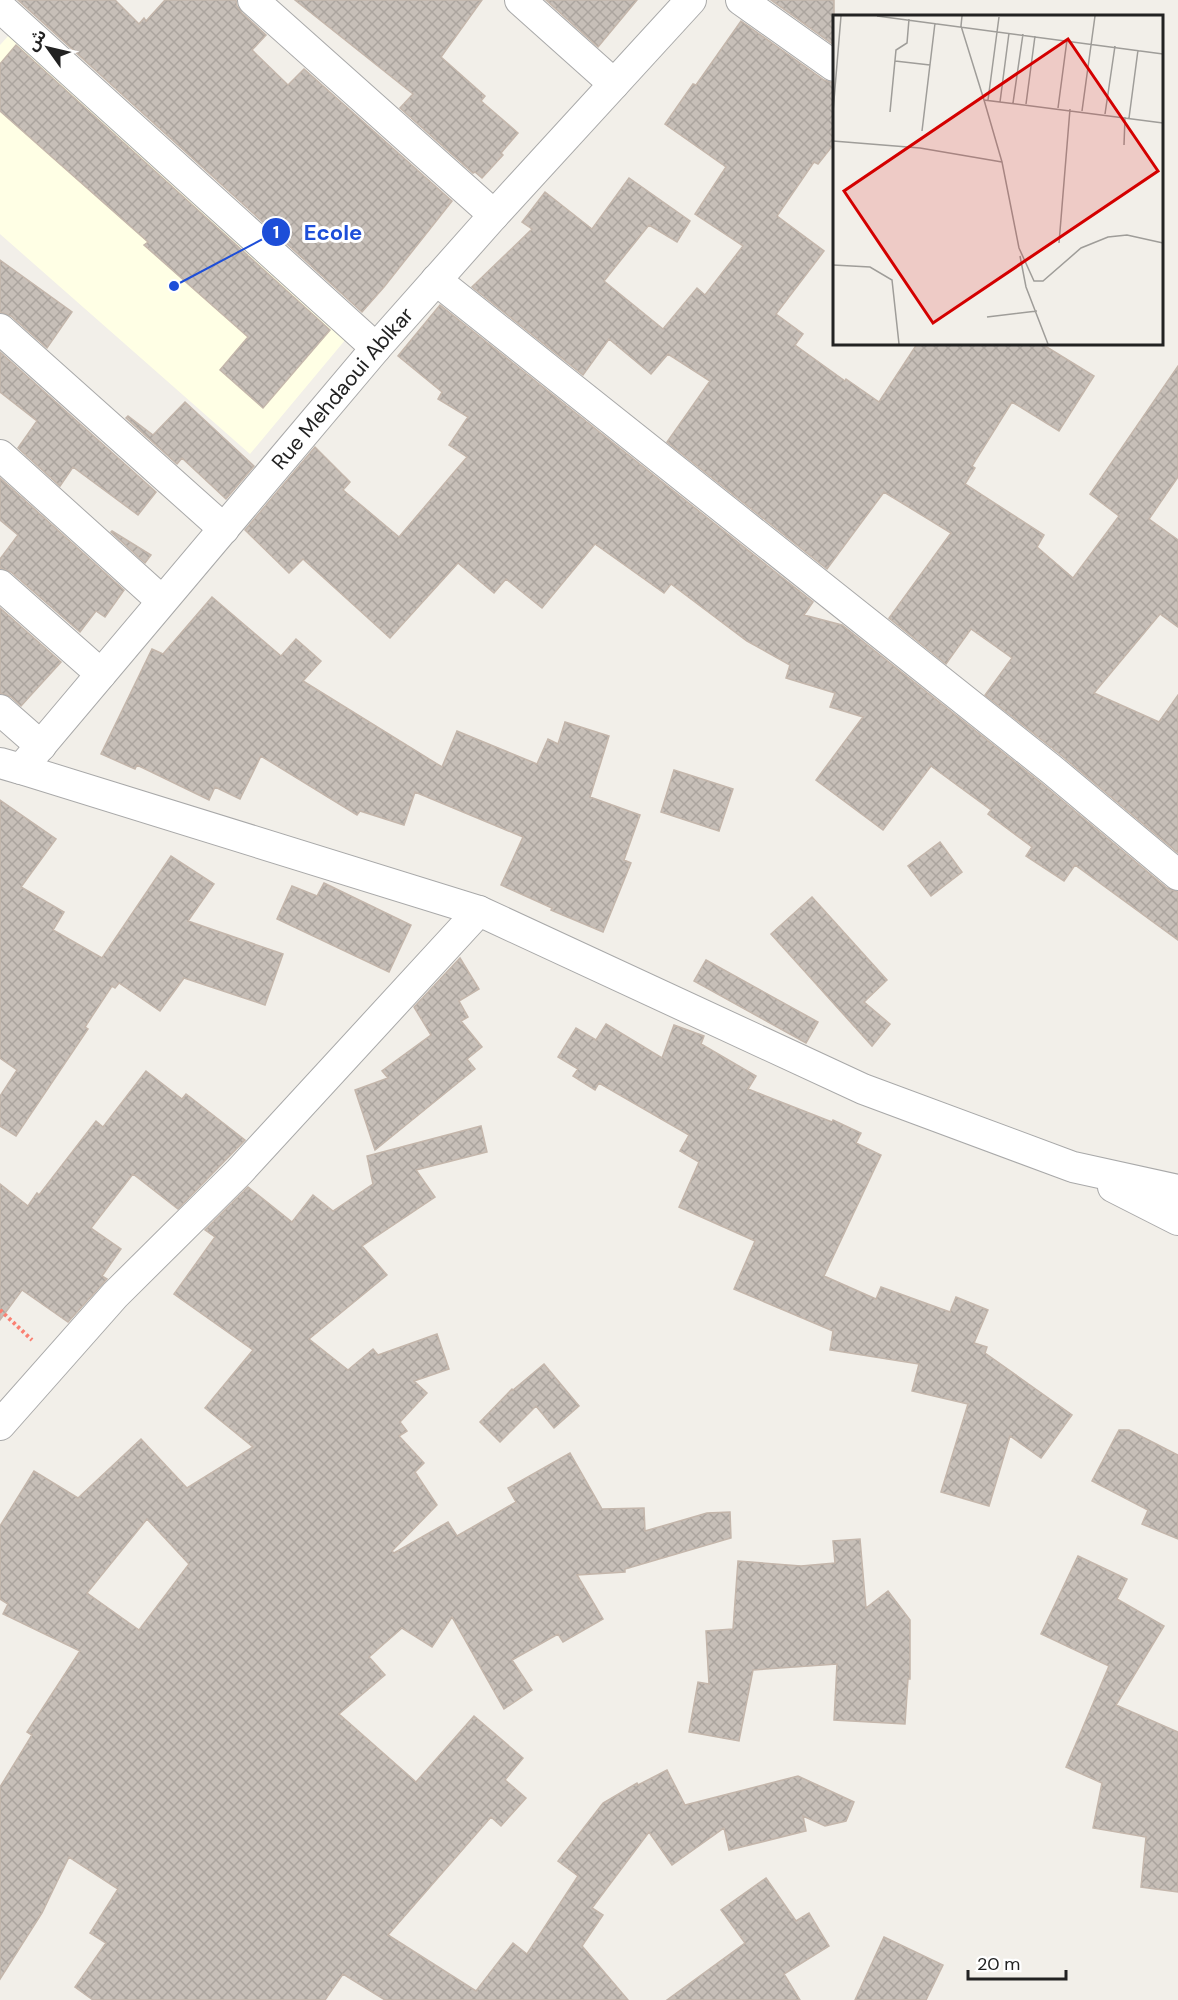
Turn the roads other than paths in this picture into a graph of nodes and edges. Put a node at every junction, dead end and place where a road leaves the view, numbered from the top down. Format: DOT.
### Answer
graph roads {
  1 [pos="253,0"];
  2 [pos="520,0"];
  3 [pos="691,0"];
  4 [pos="741,0"];
  5 [pos="5,8"];
  6 [pos="833,65"];
  7 [pos="614,84"];
  8 [pos="494,215"];
  9 [pos="436,280"];
  10 [pos="0,329"];
  11 [pos="376,348"];
  12 [pos="0,454"];
  13 [pos="224,529"];
  14 [pos="0,585"];
  15 [pos="162,601"];
  16 [pos="101,674"];
  17 [pos="0,710"];
  18 [pos="41,746"];
  19 [pos="10,766"];
  20 [pos="1178,875"];
  21 [pos="479,911"];
  22 [pos="1073,1167"];
  23 [pos="1178,1190"];
  24 [pos="1178,1220"];
  25 [pos="0,1425"];
  1 -- 8 [label="street"];
  2 -- 7 [label="street"];
  3 -- 7 [label="street, Rue Mehdaoui Ablkar"];
  4 -- 6 [label="street"];
  5 -- 11 [label="street"];
  7 -- 8 [label="street, Rue Mehdaoui Ablkar"];
  8 -- 9 [label="street, Rue Mehdaoui Ablkar"];
  9 -- 11 [label="street, Rue Mehdaoui Ablkar"];
  9 -- 20 [label="street"];
  10 -- 13 [label="street"];
  11 -- 13 [label="street, Rue Mehdaoui Ablkar"];
  12 -- 15 [label="street"];
  13 -- 15 [label="street, Rue Mehdaoui Ablkar"];
  14 -- 16 [label="street"];
  15 -- 16 [label="street, Rue Mehdaoui Ablkar"];
  16 -- 18 [label="street, Rue Mehdaoui Ablkar"];
  17 -- 18 [label="street"];
  18 -- 19 [label="street, Rue Mehdaoui Ablkar"];
  19 -- 21 [label="street"];
  21 -- 22 [label="street"];
  21 -- 25 [label="street"];
  22 -- 23 [label="street"];
  22 -- 24 [label="street"];
}
